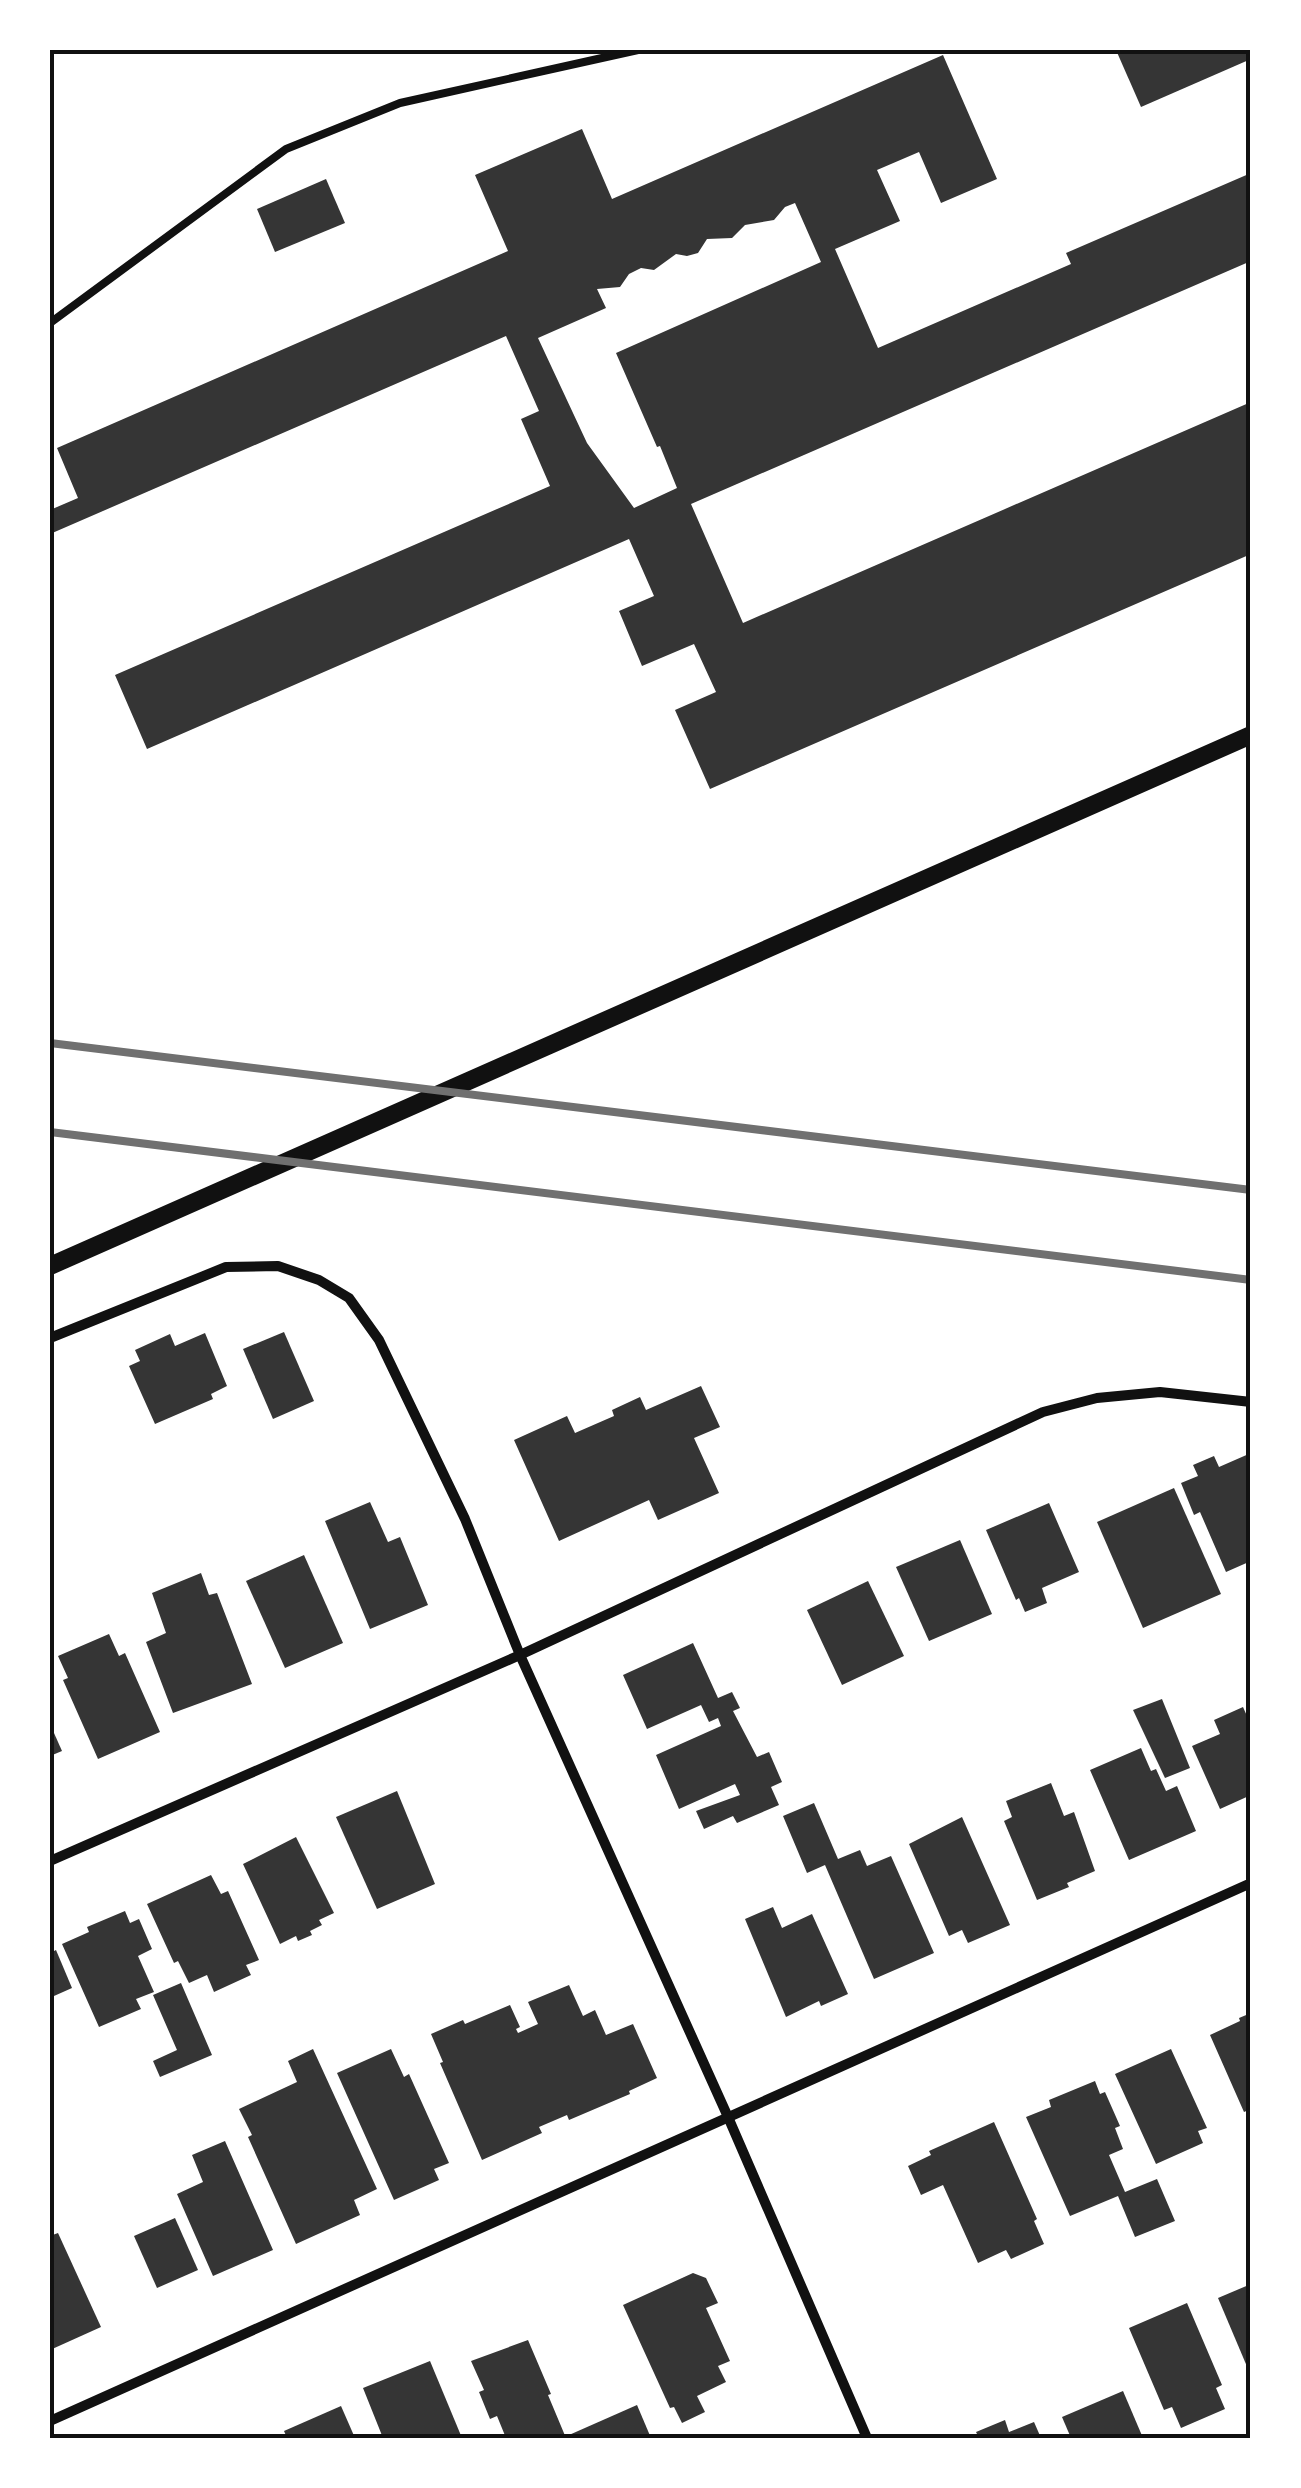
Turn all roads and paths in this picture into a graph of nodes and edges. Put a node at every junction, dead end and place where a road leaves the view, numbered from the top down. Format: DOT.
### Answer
graph roads {
  1 [pos="638,50"];
  2 [pos="50,323"];
  3 [pos="1251,735"];
  4 [pos="50,1266"];
  5 [pos="50,1338"];
  6 [pos="1251,1402"];
  7 [pos="520,1655"];
  8 [pos="50,1862"];
  9 [pos="1251,1883"];
  10 [pos="728,2117"];
  11 [pos="50,2420"];
  12 [pos="866,2438"];
  1 -- 2 [label="lane"];
  3 -- 4 [label="street"];
  5 -- 7 [label="street"];
  6 -- 7 [label="street"];
  7 -- 8 [label="street"];
  7 -- 10 [label="street"];
  9 -- 10 [label="street"];
  10 -- 11 [label="street"];
  10 -- 12 [label="street"];
}
